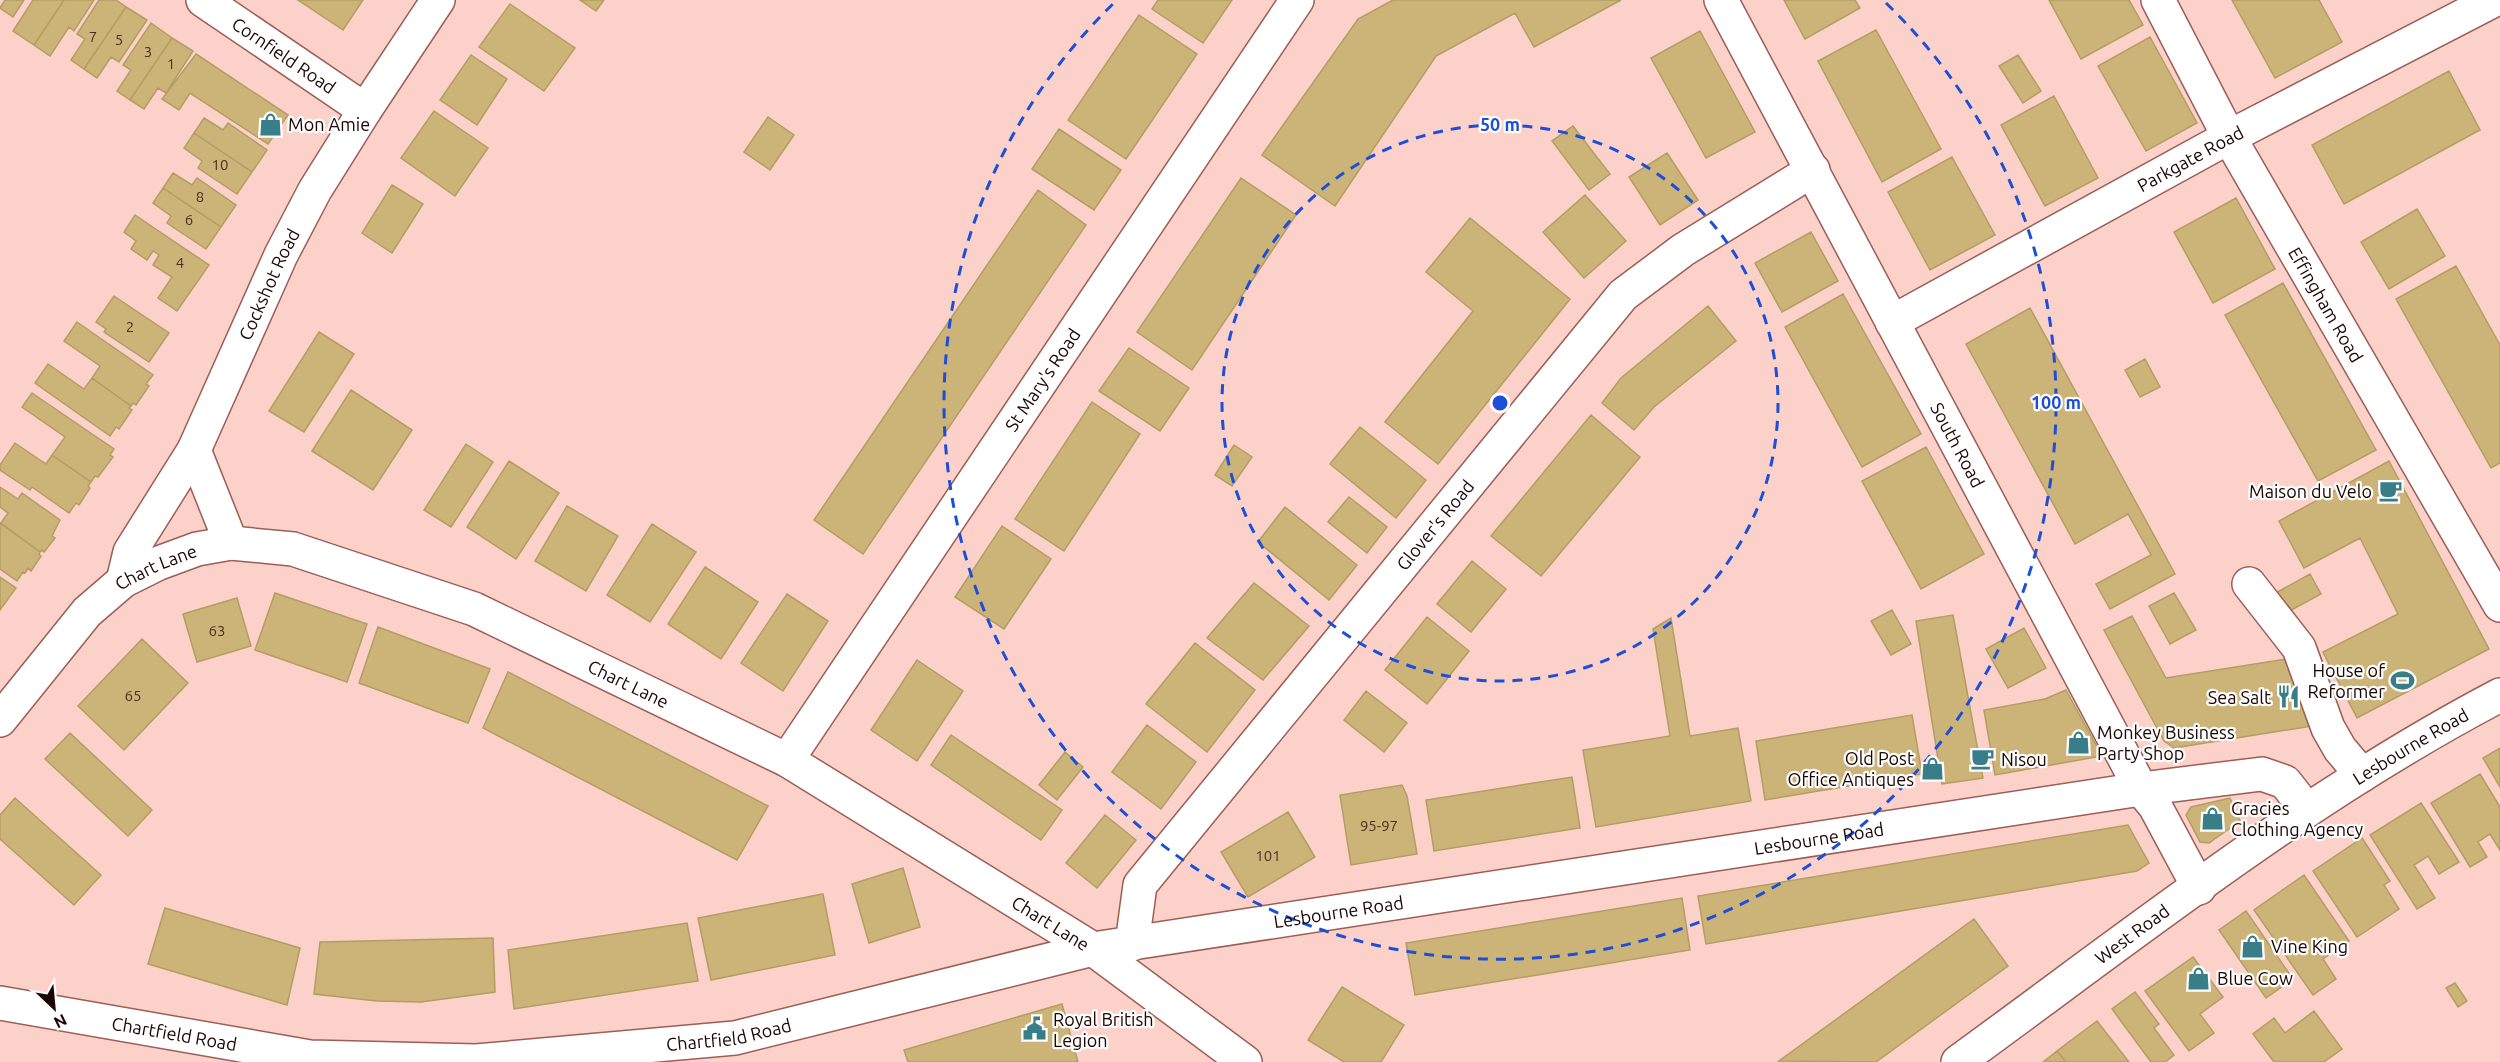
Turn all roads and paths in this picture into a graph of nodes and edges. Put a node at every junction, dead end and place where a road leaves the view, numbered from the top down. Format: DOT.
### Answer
graph roads {
  1 [pos="202,0"];
  2 [pos="438,0"];
  3 [pos="1297,0"];
  4 [pos="1721,0"];
  5 [pos="2158,0"];
  6 [pos="2494,0"];
  7 [pos="365,110"];
  8 [pos="2229,137"];
  9 [pos="1813,170"];
  10 [pos="1892,322"];
  11 [pos="194,450"];
  12 [pos="231,543"];
  13 [pos="123,581"];
  14 [pos="2249,584"];
  15 [pos="2500,605"];
  16 [pos="2500,695"];
  17 [pos="0,720"];
  18 [pos="787,760"];
  19 [pos="2362,774"];
  20 [pos="2141,789"];
  21 [pos="2307,810"];
  22 [pos="2199,888"];
  23 [pos="1132,944"];
  24 [pos="1093,949"];
  25 [pos="0,1003"];
  26 [pos="1245,1062"];
  27 [pos="1958,1062"];
  1 -- 7 [label="street, Cornfield Road"];
  2 -- 7 [label="street, Cockshot Road"];
  3 -- 18 [label="street, St Mary's Road"];
  4 -- 9 [label="street, South Road"];
  5 -- 8 [label="street, Effingham Road"];
  6 -- 8 [label="street, Parkgate Road"];
  7 -- 11 [label="street, Cockshot Road"];
  8 -- 10 [label="street, Parkgate Road"];
  8 -- 15 [label="street, Effingham Road"];
  9 -- 10 [label="street, South Road"];
  9 -- 23 [label="street, Glover's Road"];
  10 -- 20 [label="street, South Road"];
  11 -- 12 [label="street"];
  11 -- 13 [label="street, Cockshot Road"];
  12 -- 13 [label="street, Chart Lane"];
  12 -- 18 [label="street, Chart Lane"];
  13 -- 17 [label="street, Chart Lane"];
  14 -- 19 [label="street"];
  16 -- 19 [label="street, Lesbourne Road"];
  18 -- 24 [label="street, Chart Lane"];
  19 -- 21 [label="street, Lesbourne Road"];
  20 -- 21 [label="street, Lesbourne Road"];
  20 -- 22 [label="street, South Road"];
  20 -- 23 [label="street, Lesbourne Road"];
  21 -- 22 [label="street, West Road"];
  22 -- 27 [label="street, West Road"];
  23 -- 24 [label="street, Lesbourne Road"];
  24 -- 25 [label="street, Chartfield Road"];
  24 -- 26 [label="street, Chart Lane"];
}
